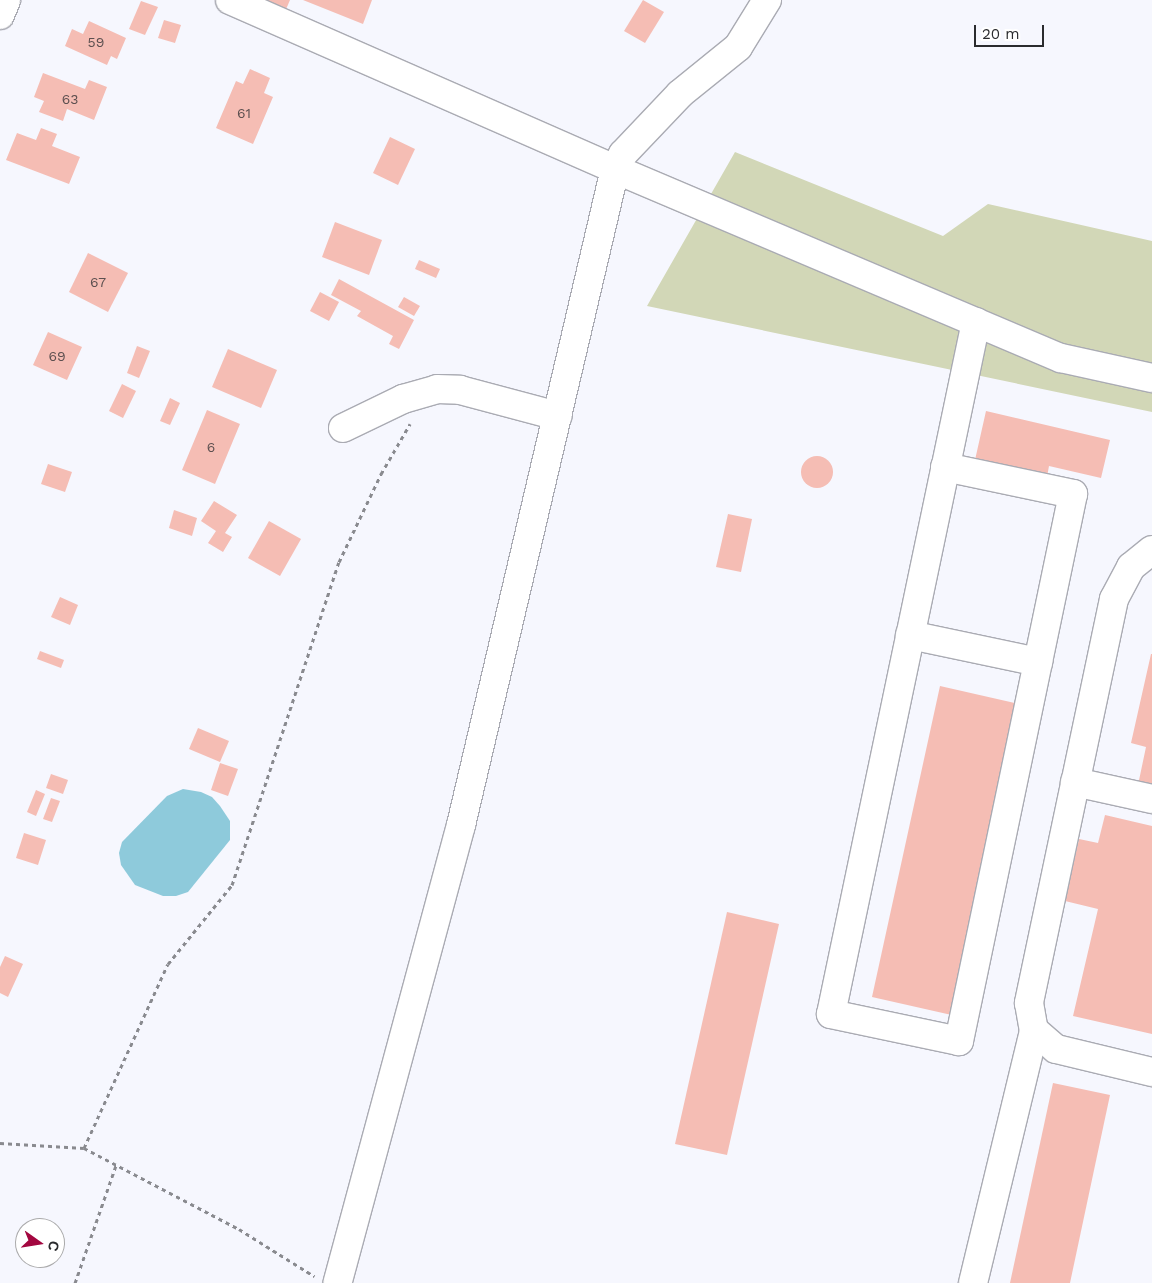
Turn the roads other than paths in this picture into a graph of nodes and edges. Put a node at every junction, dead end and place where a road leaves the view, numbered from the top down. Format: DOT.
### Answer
graph roads {
  1 [pos="6,0"];
  2 [pos="230,0"];
  3 [pos="767,0"];
  4 [pos="0,15"];
  5 [pos="615,169"];
  6 [pos="976,322"];
  7 [pos="1152,378"];
  8 [pos="558,416"];
  9 [pos="343,428"];
  10 [pos="945,467"];
  11 [pos="1152,550"];
  12 [pos="910,635"];
  13 [pos="1038,662"];
  14 [pos="1075,782"];
  15 [pos="1152,799"];
  16 [pos="1034,1030"];
  17 [pos="1152,1072"];
  18 [pos="327,1281"];
  19 [pos="973,1283"];
  1 -- 4 [label="street"];
  2 -- 5 [label="street"];
  3 -- 5 [label="street"];
  5 -- 6 [label="street"];
  5 -- 8 [label="street"];
  6 -- 7 [label="street"];
  6 -- 10 [label="street"];
  8 -- 9 [label="street"];
  8 -- 18 [label="street"];
  10 -- 12 [label="street"];
  10 -- 13 [label="street"];
  11 -- 14 [label="street"];
  12 -- 13 [label="street"];
  12 -- 13 [label="street"];
  14 -- 15 [label="street"];
  14 -- 16 [label="street"];
  16 -- 17 [label="street"];
  16 -- 19 [label="street"];
}
